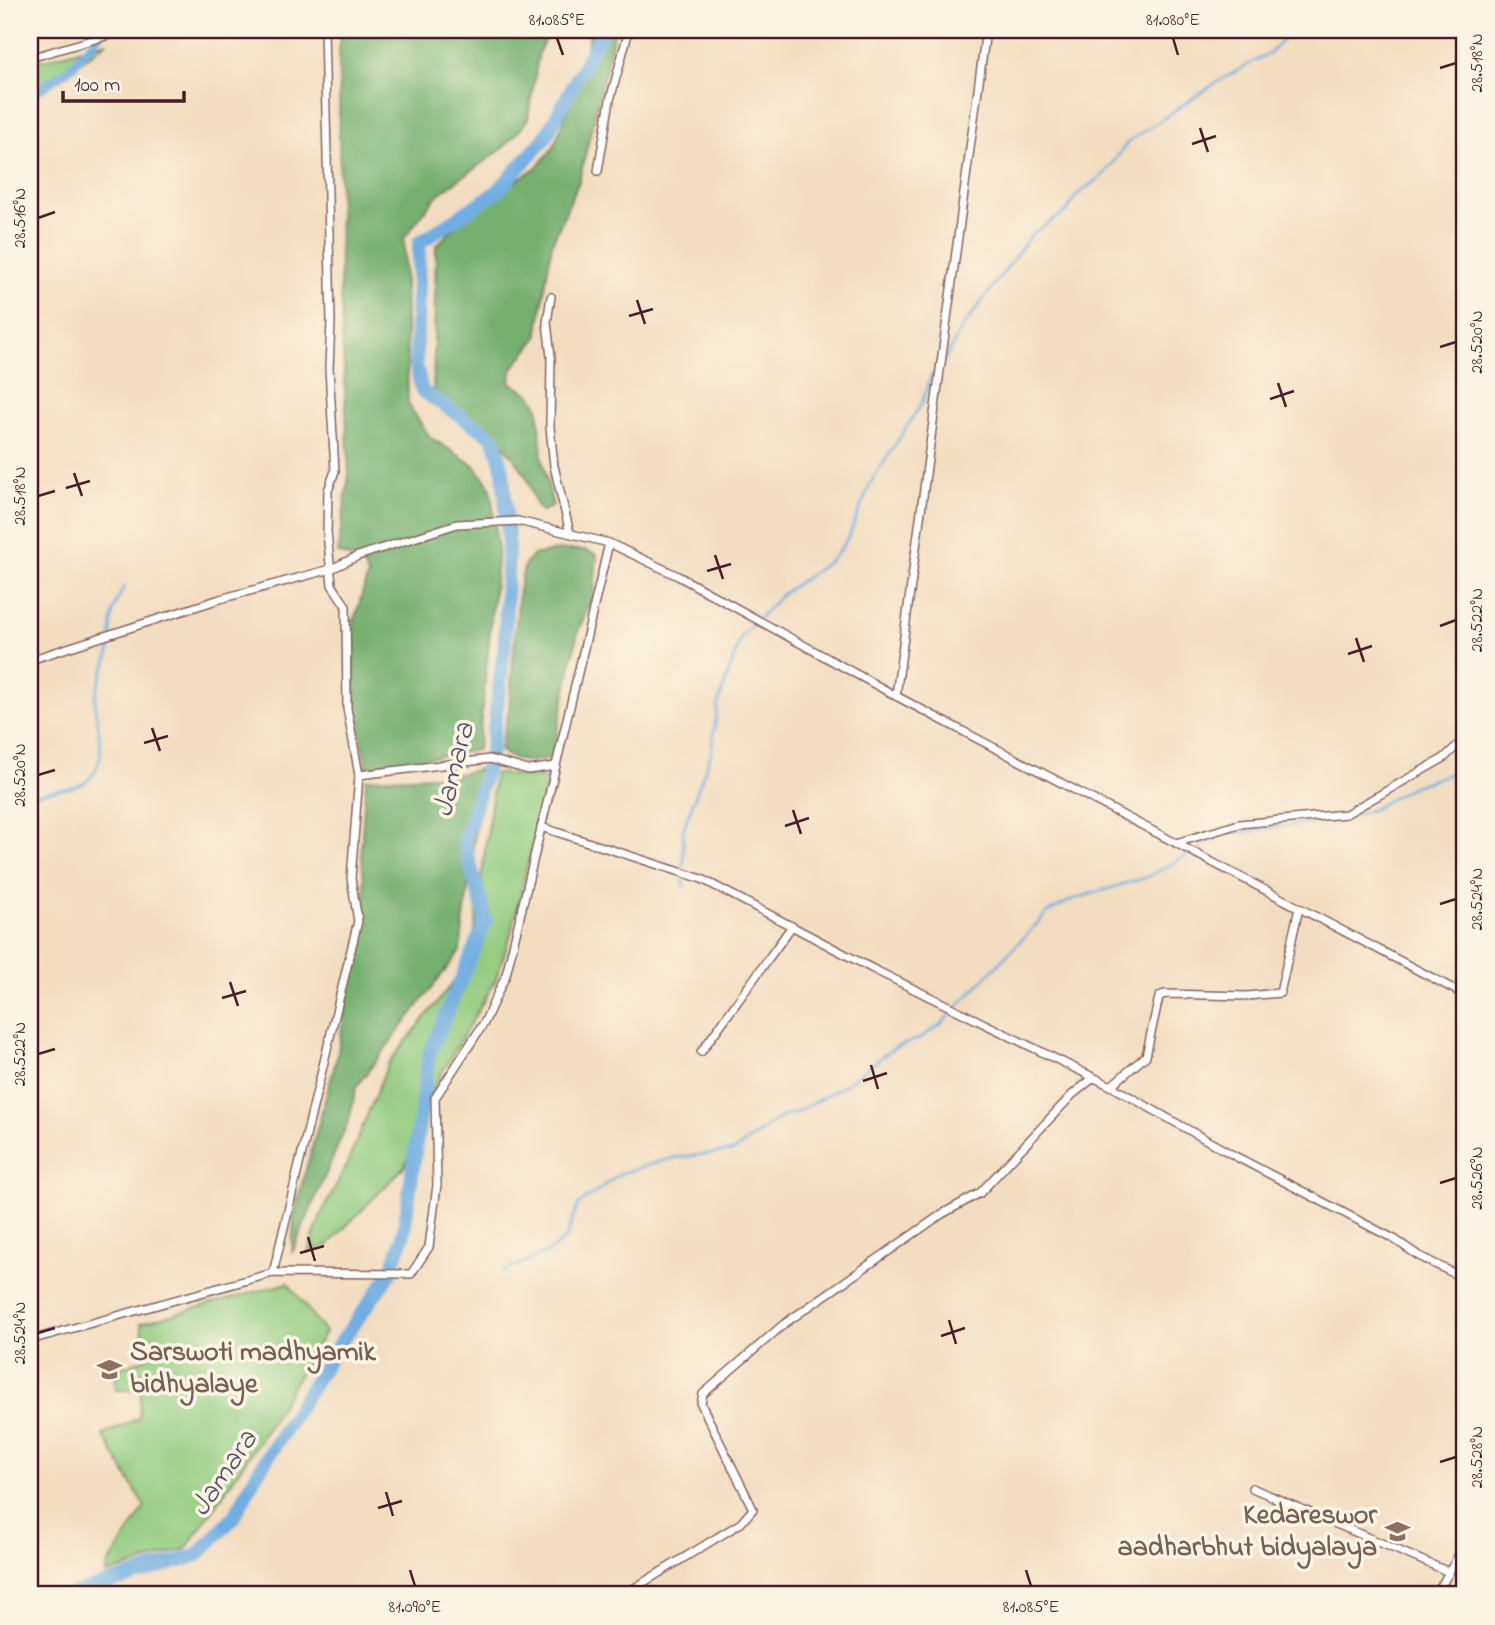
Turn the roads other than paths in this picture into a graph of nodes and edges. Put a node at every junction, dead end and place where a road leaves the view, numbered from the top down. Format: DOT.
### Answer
graph roads {
  1 [pos="126,30"];
  2 [pos="324,30"];
  3 [pos="628,30"];
  4 [pos="986,30"];
  5 [pos="30,58"];
  6 [pos="598,171"];
  7 [pos="551,298"];
  8 [pos="570,533"];
  9 [pos="609,543"];
  10 [pos="331,569"];
  11 [pos="30,660"];
  12 [pos="897,696"];
  13 [pos="1465,738"];
  14 [pos="556,766"];
  15 [pos="359,775"];
  16 [pos="541,827"];
  17 [pos="1176,843"];
  18 [pos="1299,908"];
  19 [pos="792,926"];
  20 [pos="1465,995"];
  21 [pos="701,1052"];
  22 [pos="1093,1079"];
  23 [pos="1111,1086"];
  24 [pos="273,1273"];
  25 [pos="1465,1279"];
  26 [pos="30,1340"];
  27 [pos="1252,1488"];
  28 [pos="1465,1544"];
  29 [pos="1449,1572"];
  30 [pos="623,1595"];
  31 [pos="1436,1595"];
  1 -- 5 [label="street"];
  2 -- 10 [label="street"];
  3 -- 6 [label="street"];
  4 -- 12 [label="street"];
  7 -- 8 [label="street"];
  8 -- 9 [label="street"];
  8 -- 10 [label="street"];
  9 -- 12 [label="street"];
  9 -- 14 [label="street"];
  10 -- 11 [label="street"];
  10 -- 15 [label="street"];
  12 -- 17 [label="street"];
  13 -- 17 [label="street"];
  14 -- 15 [label="street"];
  14 -- 16 [label="street"];
  15 -- 24 [label="street"];
  16 -- 19 [label="street"];
  16 -- 24 [label="street"];
  17 -- 18 [label="street"];
  18 -- 20 [label="street"];
  18 -- 23 [label="street"];
  19 -- 21 [label="street"];
  19 -- 22 [label="street"];
  22 -- 23 [label="street"];
  22 -- 30 [label="street"];
  23 -- 25 [label="street"];
  24 -- 26 [label="street"];
  27 -- 29 [label="street"];
  28 -- 29 [label="street"];
  29 -- 31 [label="street"];
}
